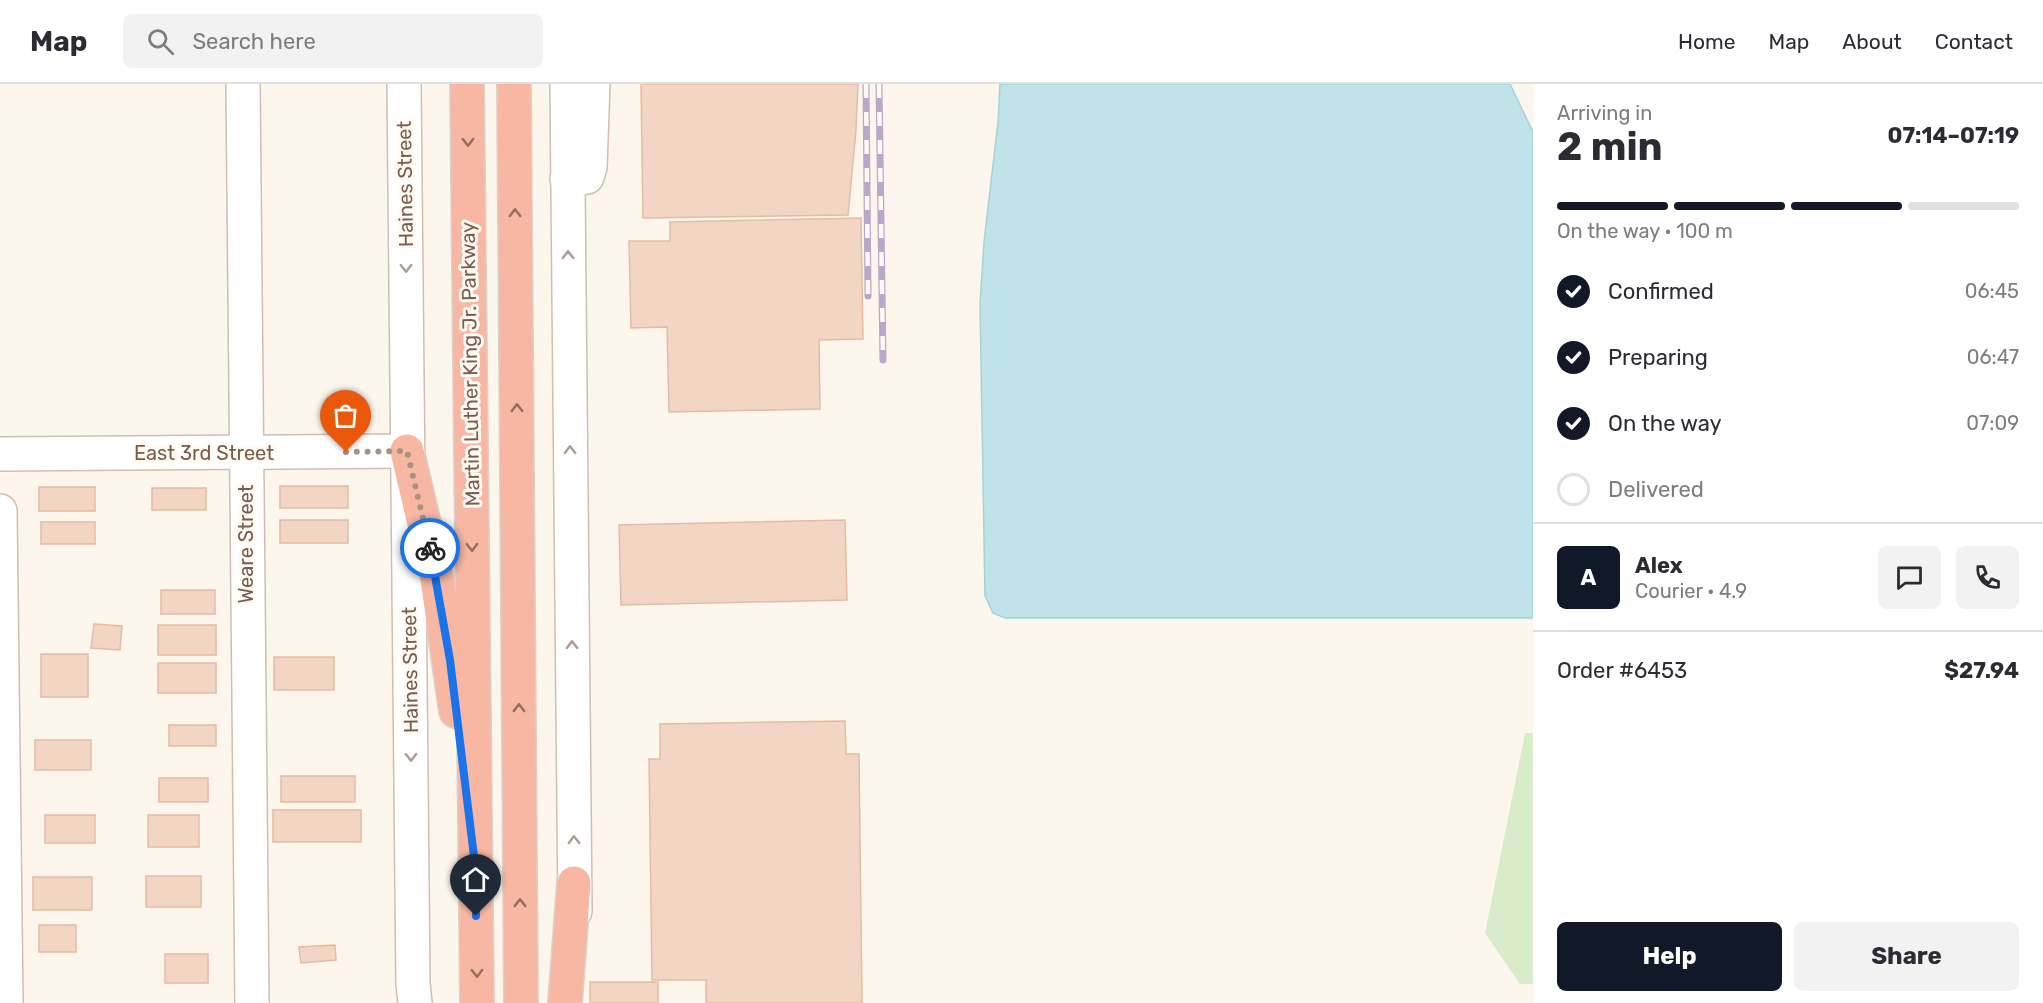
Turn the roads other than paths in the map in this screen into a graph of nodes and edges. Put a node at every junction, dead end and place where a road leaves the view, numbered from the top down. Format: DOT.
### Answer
graph roads {
  1 [pos="243,84"];
  2 [pos="404,84"];
  3 [pos="467,84"];
  4 [pos="514,84"];
  5 [pos="567,84"];
  6 [pos="593,84"];
  7 [pos="567,178"];
  8 [pos="407,451"];
  9 [pos="0,454"];
  10 [pos="246,454"];
  11 [pos="0,511"];
  12 [pos="476,873"];
  13 [pos="574,883"];
  14 [pos="414,996"];
  15 [pos="6,1003"];
  16 [pos="252,1003"];
  17 [pos="477,1003"];
  18 [pos="521,1003"];
  19 [pos="565,1003"];
  20 [pos="579,1003"];
  1 -- 10 [label="street, Weare Street"];
  2 -- 8 [label="street, Haines Street, one-way"];
  3 -- 12 [label="highway, Martin Luther King Jr. Parkway, one-way"];
  18 -- 4 [label="highway, one-way"];
  5 -- 7 [label="street"];
  6 -- 7 [label="street"];
  13 -- 7 [label="street, one-way"];
  8 -- 10 [label="street, East 3rd Street"];
  8 -- 12 [label="highway"];
  8 -- 14 [label="street, Haines Street, one-way"];
  9 -- 10 [label="street, East 3rd Street"];
  10 -- 16 [label="street, Weare Street"];
  11 -- 15 [label="street"];
  12 -- 17 [label="highway, Martin Luther King Jr. Parkway, one-way"];
  13 -- 19 [label="highway"];
  13 -- 20 [label="street"];
}
